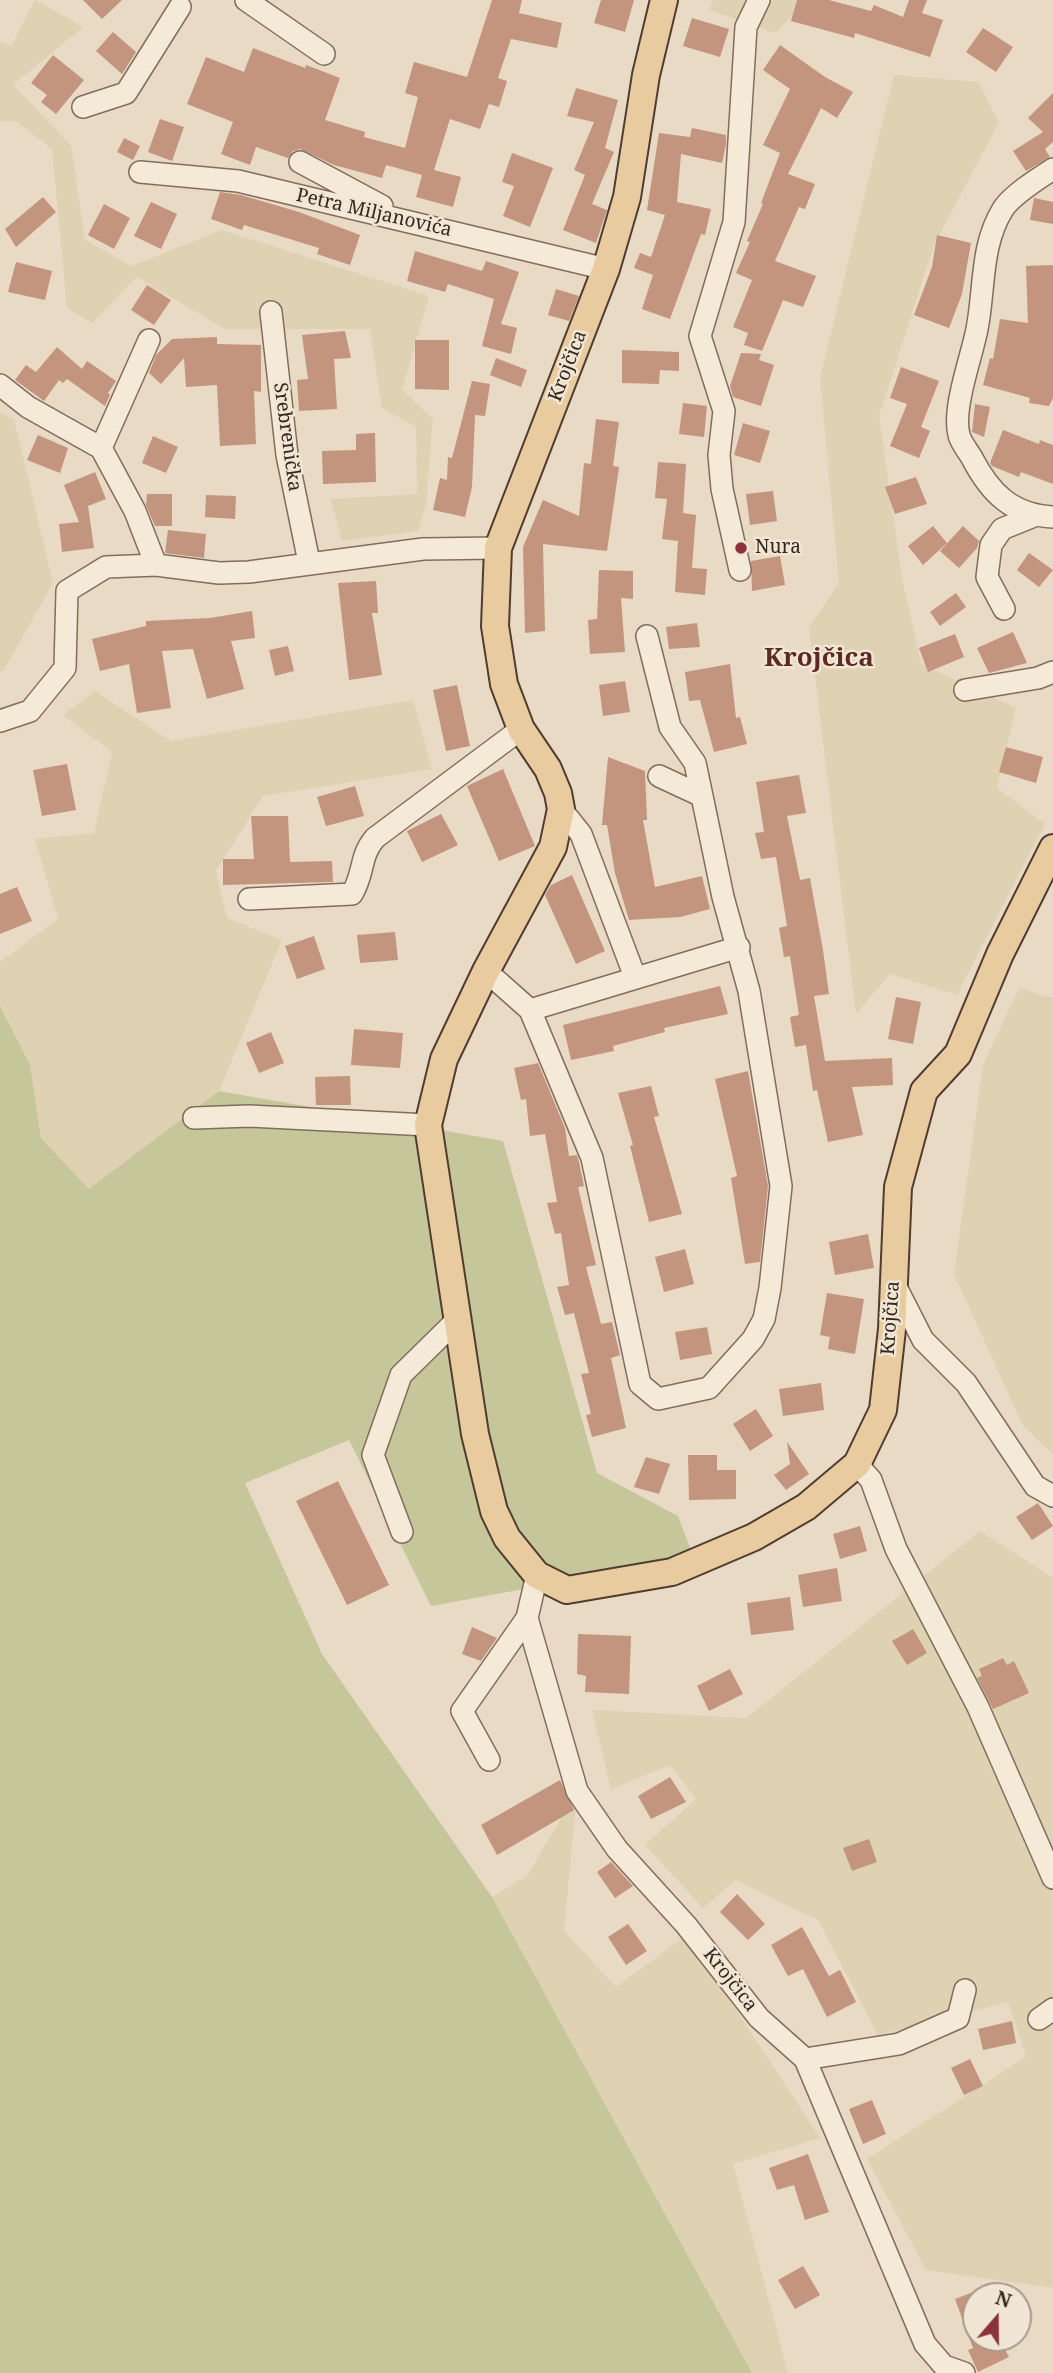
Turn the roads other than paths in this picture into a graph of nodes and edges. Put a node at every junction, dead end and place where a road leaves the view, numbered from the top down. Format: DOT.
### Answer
graph roads {
  1 [pos="246,0"];
  2 [pos="664,0"];
  3 [pos="759,0"];
  4 [pos="178,2"];
  5 [pos="324,54"];
  6 [pos="83,107"];
  7 [pos="300,162"];
  8 [pos="1053,169"];
  9 [pos="139,172"];
  10 [pos="408,220"];
  11 [pos="606,269"];
  12 [pos="271,312"];
  13 [pos="149,340"];
  14 [pos="0,385"];
  15 [pos="101,448"];
  16 [pos="1043,517"];
  17 [pos="498,548"];
  18 [pos="309,562"];
  19 [pos="156,565"];
  20 [pos="740,570"];
  21 [pos="1004,609"];
  22 [pos="647,636"];
  23 [pos="1053,673"];
  24 [pos="965,690"];
  25 [pos="0,721"];
  26 [pos="521,729"];
  27 [pos="659,776"];
  28 [pos="702,796"];
  29 [pos="561,809"];
  30 [pos="1053,848"];
  31 [pos="249,899"];
  32 [pos="739,947"];
  33 [pos="486,971"];
  34 [pos="635,977"];
  35 [pos="530,1010"];
  36 [pos="194,1118"];
  37 [pos="428,1125"];
  38 [pos="894,1283"];
  39 [pos="458,1320"];
  40 [pos="857,1464"];
  41 [pos="1053,1496"];
  42 [pos="402,1532"];
  43 [pos="537,1575"];
  44 [pos="527,1618"];
  45 [pos="489,1760"];
  46 [pos="1053,1878"];
  47 [pos="965,1990"];
  48 [pos="805,2059"];
  49 [pos="964,2373"];
  1 -- 5 [label="street"];
  2 -- 11 [label="main road, Krojčica"];
  3 -- 20 [label="street"];
  4 -- 6 [label="street"];
  7 -- 10 [label="street"];
  8 -- 16 [label="street"];
  9 -- 10 [label="street, Petra Miljanovića"];
  10 -- 11 [label="street, Petra Miljanovića"];
  11 -- 17 [label="main road, Krojčica"];
  12 -- 18 [label="street, Srebrenička"];
  13 -- 15 [label="street"];
  14 -- 15 [label="street"];
  15 -- 19 [label="street"];
  16 -- 21 [label="street"];
  17 -- 18 [label="street"];
  17 -- 26 [label="main road, Krojčica"];
  18 -- 19 [label="street"];
  19 -- 25 [label="street"];
  22 -- 28 [label="street"];
  23 -- 24 [label="street"];
  26 -- 29 [label="main road, Krojčica"];
  26 -- 31 [label="street"];
  27 -- 28 [label="street"];
  28 -- 32 [label="street"];
  29 -- 33 [label="main road, Krojčica"];
  29 -- 34 [label="street"];
  30 -- 38 [label="main road, Krojčica"];
  32 -- 34 [label="street"];
  32 -- 35 [label="street"];
  33 -- 35 [label="street"];
  33 -- 37 [label="main road, Krojčica"];
  34 -- 35 [label="street"];
  36 -- 37 [label="street"];
  37 -- 39 [label="main road, Krojčica"];
  38 -- 40 [label="main road, Krojčica"];
  38 -- 41 [label="street"];
  39 -- 42 [label="street"];
  39 -- 43 [label="main road, Krojčica"];
  40 -- 43 [label="main road, Krojčica"];
  40 -- 46 [label="street"];
  43 -- 44 [label="street, Krojčica"];
  44 -- 45 [label="street"];
  44 -- 48 [label="street, Krojčica"];
  47 -- 48 [label="street"];
  48 -- 49 [label="street, Krojčica"];
}
